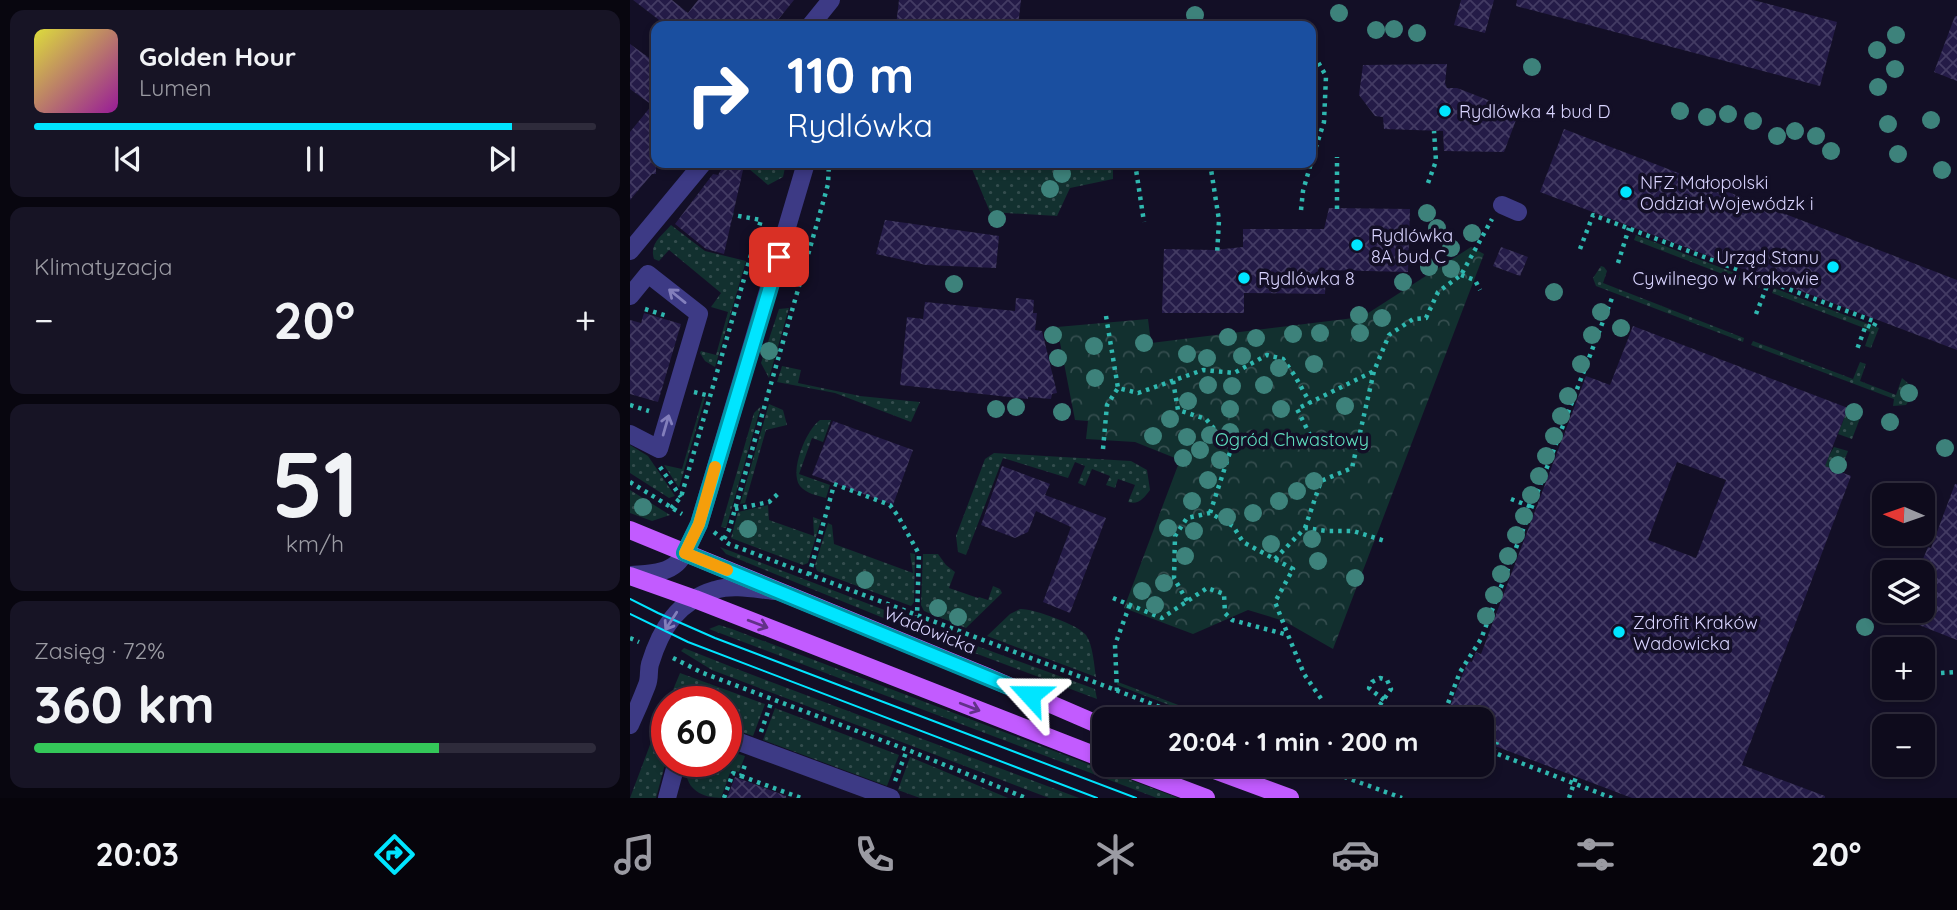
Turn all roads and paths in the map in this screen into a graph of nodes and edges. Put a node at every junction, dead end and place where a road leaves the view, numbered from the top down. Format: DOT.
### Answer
graph roads {
  1 [pos="831,0"];
  2 [pos="814,21"];
  3 [pos="1316,61"];
  4 [pos="1434,131"];
  5 [pos="1316,147"];
  6 [pos="1337,157"];
  7 [pos="699,168"];
  8 [pos="805,168"];
  9 [pos="828,168"];
  10 [pos="1136,168"];
  11 [pos="1211,168"];
  12 [pos="1309,168"];
  13 [pos="1428,183"];
  14 [pos="1337,208"];
  15 [pos="1301,210"];
  16 [pos="1504,212"];
  17 [pos="733,215"];
  18 [pos="1144,222"];
  19 [pos="1629,228"];
  20 [pos="1580,249"];
  21 [pos="630,251"];
  22 [pos="1217,255"];
  23 [pos="1618,263"];
  24 [pos="1461,275"];
  25 [pos="1769,281"];
  26 [pos="1480,290"];
  27 [pos="630,296"];
  28 [pos="1612,298"];
  29 [pos="1756,314"];
  30 [pos="1106,316"];
  31 [pos="1856,352"];
  32 [pos="1374,371"];
  33 [pos="1174,381"];
  34 [pos="1118,388"];
  35 [pos="1310,403"];
  36 [pos="630,434"];
  37 [pos="1288,438"];
  38 [pos="659,449"];
  39 [pos="1103,450"];
  40 [pos="630,482"];
  41 [pos="780,492"];
  42 [pos="681,497"];
  43 [pos="1511,499"];
  44 [pos="1532,507"];
  45 [pos="671,508"];
  46 [pos="735,509"];
  47 [pos="1210,513"];
  48 [pos="699,524"];
  49 [pos="1305,528"];
  50 [pos="630,530"];
  51 [pos="724,539"];
  52 [pos="1385,541"];
  53 [pos="685,553"];
  54 [pos="1275,559"];
  55 [pos="630,575"];
  56 [pos="809,575"];
  57 [pos="778,591"];
  58 [pos="1113,598"];
  59 [pos="695,599"];
  60 [pos="1187,601"];
  61 [pos="1130,604"];
  62 [pos="917,616"];
  63 [pos="1288,635"];
  64 [pos="675,659"];
  65 [pos="1957,671"];
  66 [pos="1941,673"];
  67 [pos="1116,691"];
  68 [pos="1322,700"];
  69 [pos="1384,700"];
  70 [pos="1159,707"];
  71 [pos="1379,707"];
  72 [pos="1447,707"];
  73 [pos="1092,722"];
  74 [pos="630,725"];
  75 [pos="1497,742"];
  76 [pos="742,744"];
  77 [pos="907,750"];
  78 [pos="1494,750"];
  79 [pos="1494,752"];
  80 [pos="1092,754"];
  81 [pos="742,776"];
  82 [pos="673,777"];
  83 [pos="1151,777"];
  84 [pos="1233,777"];
  85 [pos="1345,777"];
  86 [pos="1576,777"];
  87 [pos="895,780"];
  88 [pos="1574,783"];
  89 [pos="862,793"];
  90 [pos="667,798"];
  91 [pos="801,798"];
  92 [pos="891,798"];
  93 [pos="1026,798"];
  94 [pos="1206,798"];
  95 [pos="1290,798"];
  96 [pos="1402,798"];
  97 [pos="1569,798"];
  98 [pos="1612,798"];
  1 -- 2 [label="street"];
  3 -- 5 [label="path"];
  4 -- 13 [label="path"];
  6 -- 14 [label="path"];
  7 -- 21 [label="street"];
  8 -- 48 [label="street"];
  9 -- 46 [label="path"];
  10 -- 18 [label="path"];
  11 -- 22 [label="path"];
  12 -- 15 [label="path"];
  16 -- 24 [label="path"];
  17 -- 42 [label="path"];
  19 -- 20 [label="path"];
  19 -- 23 [label="path"];
  19 -- 25 [label="path"];
  24 -- 26 [label="path"];
  24 -- 32 [label="path"];
  25 -- 29 [label="path"];
  25 -- 31 [label="path"];
  38 -- 27 [label="street, one-way"];
  28 -- 44 [label="path"];
  30 -- 34 [label="path"];
  32 -- 35 [label="path"];
  32 -- 49 [label="path"];
  33 -- 34 [label="path"];
  33 -- 35 [label="path"];
  33 -- 47 [label="path"];
  34 -- 39 [label="path"];
  35 -- 37 [label="path"];
  36 -- 38 [label="street"];
  38 -- 42 [label="path"];
  40 -- 45 [label="path"];
  41 -- 46 [label="path"];
  42 -- 45 [label="path"];
  43 -- 44 [label="path"];
  44 -- 72 [label="path"];
  45 -- 48 [label="path"];
  46 -- 51 [label="path"];
  47 -- 54 [label="path"];
  47 -- 60 [label="path"];
  48 -- 51 [label="path"];
  48 -- 53 [label="street"];
  49 -- 52 [label="path"];
  49 -- 54 [label="path"];
  50 -- 53 [label="main road, Wadowicka"];
  51 -- 56 [label="path"];
  53 -- 55 [label="street"];
  53 -- 57 [label="main road, Wadowicka"];
  54 -- 63 [label="path"];
  55 -- 59 [label="main road"];
  56 -- 62 [label="path"];
  56 -- 62 [label="path"];
  57 -- 59 [label="street, Wadowicka"];
  57 -- 73 [label="main road, Wadowicka"];
  58 -- 61 [label="path"];
  59 -- 74 [label="street, one-way"];
  59 -- 80 [label="main road, one-way"];
  60 -- 61 [label="path"];
  60 -- 63 [label="path"];
  61 -- 67 [label="path"];
  62 -- 67 [label="path"];
  63 -- 68 [label="path"];
  64 -- 77 [label="path"];
  65 -- 66 [label="path"];
  67 -- 70 [label="path"];
  69 -- 69 [label="path"];
  69 -- 71 [label="path"];
  75 -- 78 [label="path"];
  76 -- 89 [label="street"];
  77 -- 87 [label="path"];
  77 -- 93 [label="path"];
  79 -- 88 [label="path"];
  81 -- 91 [label="path"];
  82 -- 90 [label="street"];
  83 -- 94 [label="main road"];
  84 -- 95 [label="main road"];
  85 -- 96 [label="path"];
  86 -- 88 [label="path"];
  88 -- 97 [label="path"];
  88 -- 98 [label="path"];
  89 -- 92 [label="street"];
}
